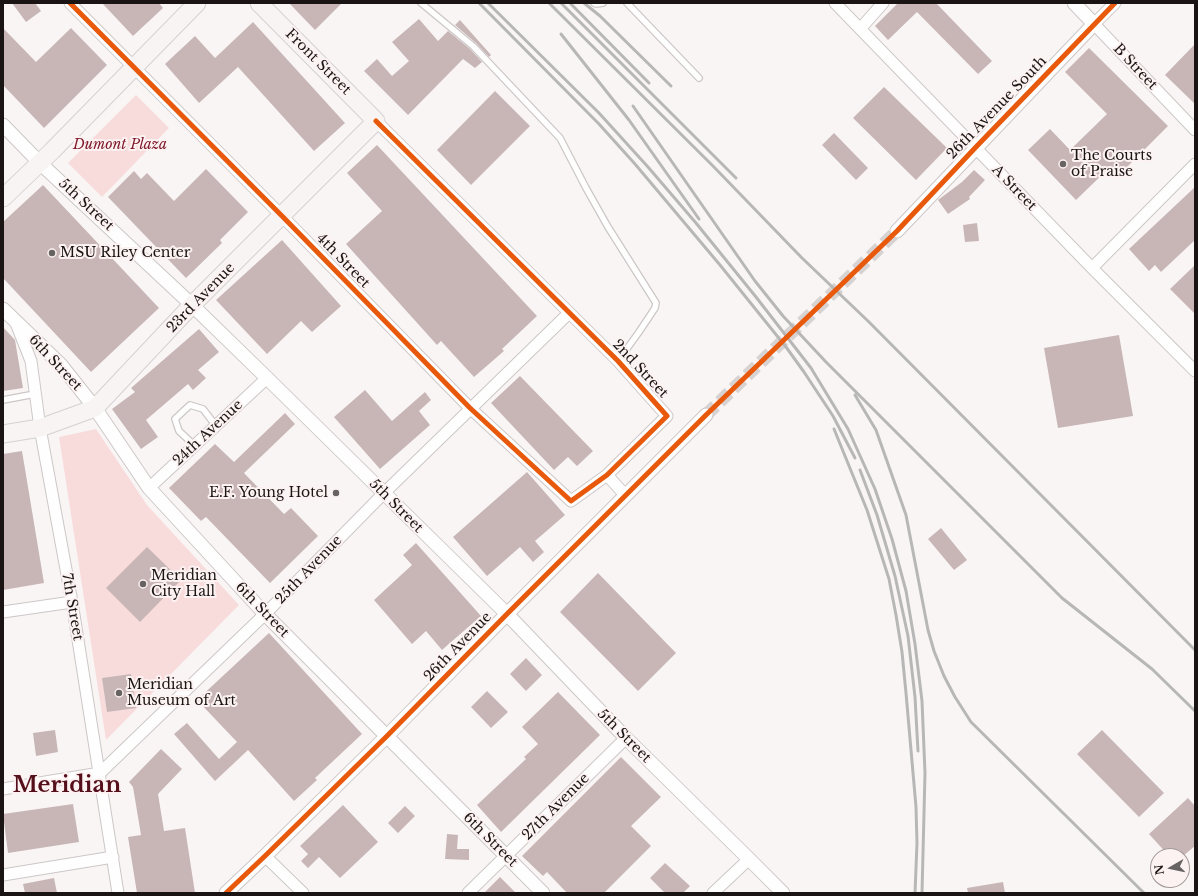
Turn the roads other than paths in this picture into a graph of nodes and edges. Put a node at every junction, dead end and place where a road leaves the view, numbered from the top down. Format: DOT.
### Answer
graph roads {
  1 [pos="70,3"];
  2 [pos="197,3"];
  3 [pos="260,3"];
  4 [pos="421,3"];
  5 [pos="594,3"];
  6 [pos="603,3"];
  7 [pos="627,3"];
  8 [pos="835,3"];
  9 [pos="883,3"];
  10 [pos="1074,3"];
  11 [pos="1115,3"];
  12 [pos="1094,24"];
  13 [pos="860,29"];
  14 [pos="134,68"];
  15 [pos="699,78"];
  16 [pos="376,121"];
  17 [pos="3,125"];
  18 [pos="1195,130"];
  19 [pos="975,148"];
  20 [pos="40,163"];
  21 [pos="1195,164"];
  22 [pos="3,198"];
  23 [pos="282,216"];
  24 [pos="897,230"];
  25 [pos="1092,268"];
  26 [pos="192,305"];
  27 [pos="3,309"];
  28 [pos="569,313"];
  29 [pos="16,322"];
  30 [pos="618,361"];
  31 [pos="1194,367"];
  32 [pos="268,378"];
  33 [pos="35,394"];
  34 [pos="3,400"];
  35 [pos="95,408"];
  36 [pos="470,408"];
  37 [pos="706,415"];
  38 [pos="216,426"];
  39 [pos="40,428"];
  40 [pos="3,434"];
  41 [pos="195,446"];
  42 [pos="607,475"];
  43 [pos="150,488"];
  44 [pos="384,493"];
  45 [pos="626,495"];
  46 [pos="72,602"];
  47 [pos="3,612"];
  48 [pos="265,614"];
  49 [pos="507,614"];
  50 [pos="387,736"];
  51 [pos="626,738"];
  52 [pos="100,773"];
  53 [pos="3,789"];
  54 [pos="265,856"];
  55 [pos="506,856"];
  56 [pos="113,857"];
  57 [pos="749,858"];
  58 [pos="3,874"];
  59 [pos="118,893"];
  60 [pos="226,893"];
  61 [pos="303,893"];
  62 [pos="468,893"];
  63 [pos="543,893"];
  64 [pos="713,893"];
  65 [pos="783,893"];
  1 -- 14 [label="street, 4th Street"];
  2 -- 14 [label="main road"];
  3 -- 16 [label="main road, Front Street"];
  4 -- 30 [label="lane"];
  5 -- 6 [label="lane"];
  7 -- 15 [label="lane"];
  8 -- 13 [label="street, A Street"];
  9 -- 13 [label="street"];
  10 -- 12 [label="street, B Street"];
  11 -- 12 [label="street, 26th Avenue South"];
  12 -- 18 [label="street, B Street"];
  12 -- 19 [label="street, 26th Avenue South"];
  13 -- 19 [label="street, A Street"];
  14 -- 20 [label="main road"];
  14 -- 23 [label="street, 4th Street"];
  16 -- 23 [label="main road, 23rd Avenue"];
  16 -- 28 [label="street, 2nd Street"];
  17 -- 20 [label="street, 5th Street"];
  19 -- 24 [label="street, 26th Avenue South"];
  19 -- 25 [label="street, A Street"];
  20 -- 22 [label="main road"];
  20 -- 26 [label="street, 5th Street"];
  21 -- 25 [label="street"];
  23 -- 26 [label="main road, 23rd Avenue"];
  23 -- 36 [label="street, 4th Street"];
  25 -- 31 [label="street, A Street"];
  26 -- 32 [label="street, 5th Street"];
  26 -- 35 [label="main road, 23rd Avenue"];
  27 -- 29 [label="street, 6th Street"];
  28 -- 30 [label="street, 2nd Street"];
  28 -- 36 [label="street, 25th Avenue"];
  29 -- 33 [label="street, 7th Street"];
  29 -- 35 [label="street, 6th Street"];
  30 -- 42 [label="street, 2nd Street"];
  32 -- 38 [label="street, 24th Avenue"];
  32 -- 44 [label="street, 5th Street"];
  33 -- 34 [label="lane"];
  33 -- 39 [label="street, 7th Street"];
  35 -- 39 [label="main road, 23rd Avenue"];
  35 -- 43 [label="street, 6th Street"];
  36 -- 42 [label="street, 4th Street"];
  36 -- 44 [label="street, 25th Avenue"];
  37 -- 45 [label="street, 26th Avenue"];
  38 -- 41 [label="street, 24th Avenue"];
  38 -- 41 [label="lane"];
  39 -- 40 [label="main road, 23rd Avenue"];
  39 -- 46 [label="street, 7th Street"];
  41 -- 43 [label="street, 24th Avenue"];
  42 -- 45 [label="street"];
  43 -- 48 [label="street, 6th Street"];
  44 -- 48 [label="street, 25th Avenue"];
  44 -- 49 [label="street, 5th Street"];
  45 -- 49 [label="street, 26th Avenue"];
  46 -- 47 [label="street"];
  46 -- 52 [label="street, 7th Street"];
  48 -- 50 [label="street, 6th Street"];
  48 -- 52 [label="street, 25th Avenue"];
  49 -- 50 [label="street, 26th Avenue"];
  49 -- 51 [label="street, 5th Street"];
  50 -- 54 [label="street, 26th Avenue"];
  50 -- 55 [label="street, 6th Street"];
  51 -- 55 [label="street, 27th Avenue"];
  51 -- 57 [label="street, 5th Street"];
  52 -- 53 [label="street"];
  52 -- 56 [label="street, 7th Street"];
  54 -- 60 [label="street, 26th Avenue"];
  54 -- 61 [label="street"];
  55 -- 62 [label="street, 27th Avenue"];
  55 -- 63 [label="street, 6th Street"];
  56 -- 58 [label="street"];
  56 -- 59 [label="street, 7th Street"];
  57 -- 64 [label="street"];
  57 -- 65 [label="street, 5th Street"];
}
